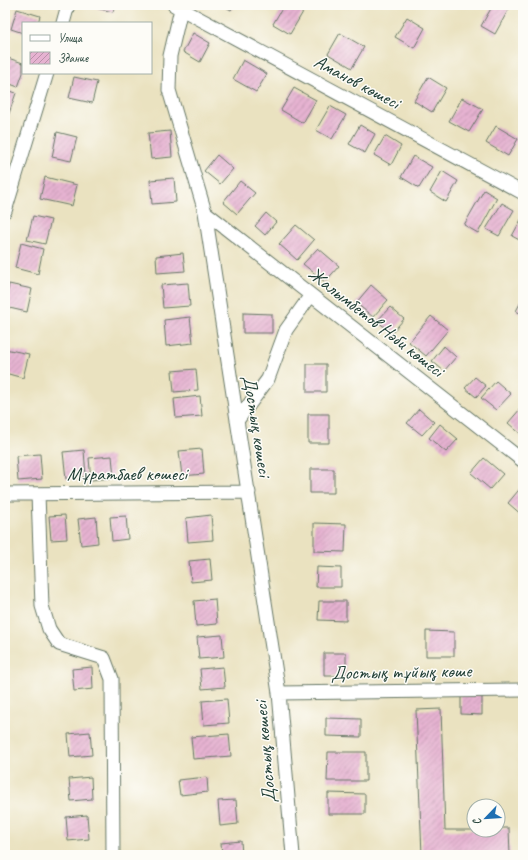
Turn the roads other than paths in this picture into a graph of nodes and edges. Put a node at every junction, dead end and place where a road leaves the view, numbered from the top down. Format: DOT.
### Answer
graph roads {
  1 [pos="68,5"];
  2 [pos="177,7"];
  3 [pos="63,22"];
  4 [pos="48,74"];
  5 [pos="523,193"];
  6 [pos="5,211"];
  7 [pos="205,212"];
  8 [pos="312,295"];
  9 [pos="237,421"];
  10 [pos="523,461"];
  11 [pos="249,492"];
  12 [pos="5,494"];
  13 [pos="38,494"];
  14 [pos="523,690"];
  15 [pos="279,693"];
  16 [pos="113,855"];
  17 [pos="293,855"];
  1 -- 3 [label="street"];
  2 -- 5 [label="street, Аманов көшесі"];
  2 -- 7 [label="street, Достық көшесі"];
  4 -- 6 [label="street"];
  7 -- 8 [label="street, Жалымбетов Нәби көшесі"];
  7 -- 9 [label="street, Достық көшесі"];
  8 -- 9 [label="street"];
  8 -- 10 [label="street, Жалымбетов Нәби көшесі"];
  9 -- 11 [label="street, Достық көшесі"];
  11 -- 13 [label="street, Мұратбаев көшесі"];
  11 -- 15 [label="street, Достық көшесі"];
  12 -- 13 [label="street, Мұратбаев көшесі"];
  13 -- 16 [label="street"];
  14 -- 15 [label="street, Достық тұйық көше"];
  15 -- 17 [label="street, Достық көшесі"];
}
